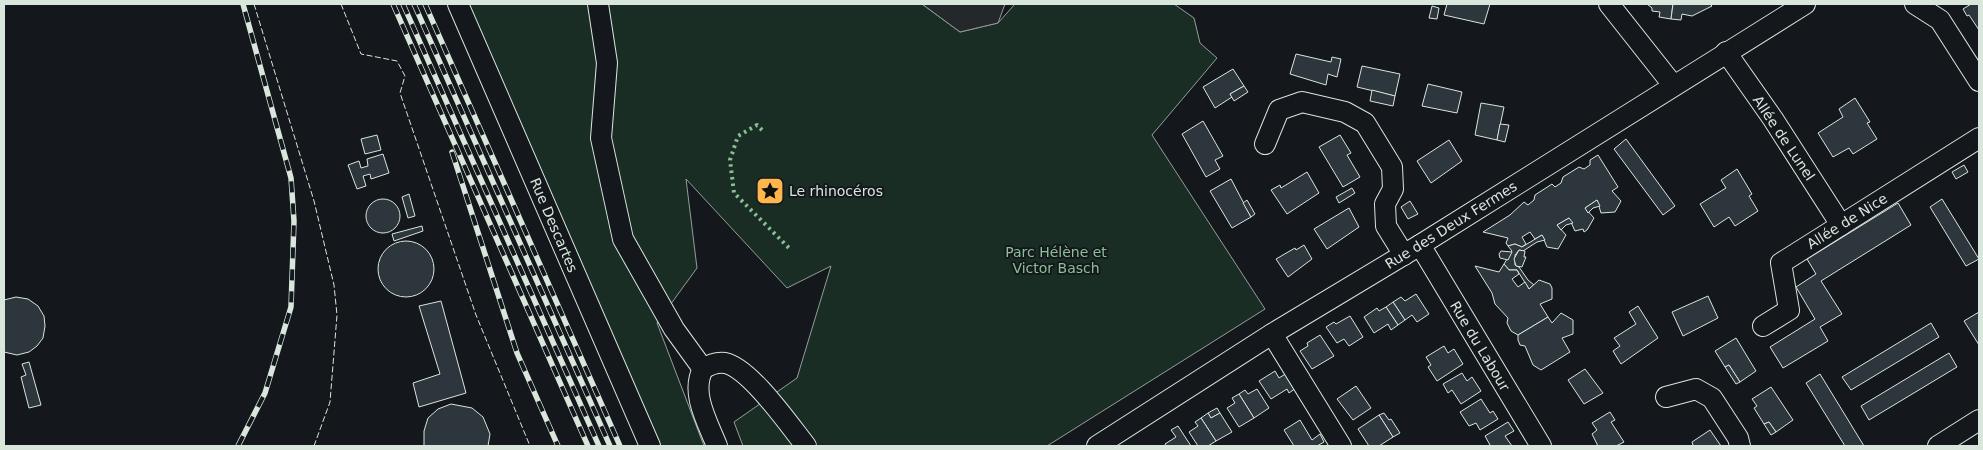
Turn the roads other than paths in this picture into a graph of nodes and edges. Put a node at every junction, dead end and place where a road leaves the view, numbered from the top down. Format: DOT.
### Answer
graph roads {
  1 [pos="458,4"];
  2 [pos="598,4"];
  3 [pos="1609,4"];
  4 [pos="1805,4"];
  5 [pos="1915,4"];
  6 [pos="1726,52"];
  7 [pos="1979,81"];
  8 [pos="1673,85"];
  9 [pos="1979,138"];
  10 [pos="1265,144"];
  11 [pos="1842,225"];
  12 [pos="1412,250"];
  13 [pos="1763,326"];
  14 [pos="1272,334"];
  15 [pos="703,369"];
  16 [pos="1666,397"];
  17 [pos="1979,420"];
  18 [pos="650,446"];
  19 [pos="717,446"];
  20 [pos="806,446"];
  21 [pos="1097,446"];
  22 [pos="1341,446"];
  23 [pos="1541,446"];
  24 [pos="1740,446"];
  25 [pos="1938,446"];
  1 -- 18 [label="street, Rue Descartes"];
  2 -- 15 [label="street"];
  3 -- 8 [label="street"];
  4 -- 6 [label="street, Rue des Deux Fermes"];
  5 -- 7 [label="street"];
  6 -- 8 [label="street, Rue des Deux Fermes"];
  6 -- 11 [label="street, Allée de Lunel"];
  8 -- 12 [label="street, Rue des Deux Fermes"];
  9 -- 11 [label="street, Allée de Nice"];
  10 -- 12 [label="street, Rue du Labour"];
  11 -- 13 [label="street, Allée de Nice"];
  12 -- 14 [label="street, Rue des Deux Fermes"];
  12 -- 23 [label="street, Rue du Labour"];
  14 -- 21 [label="street, Rue des Deux Fermes"];
  14 -- 22 [label="street"];
  15 -- 19 [label="street"];
  15 -- 20 [label="street"];
  16 -- 24 [label="street"];
  17 -- 25 [label="street"];
}
